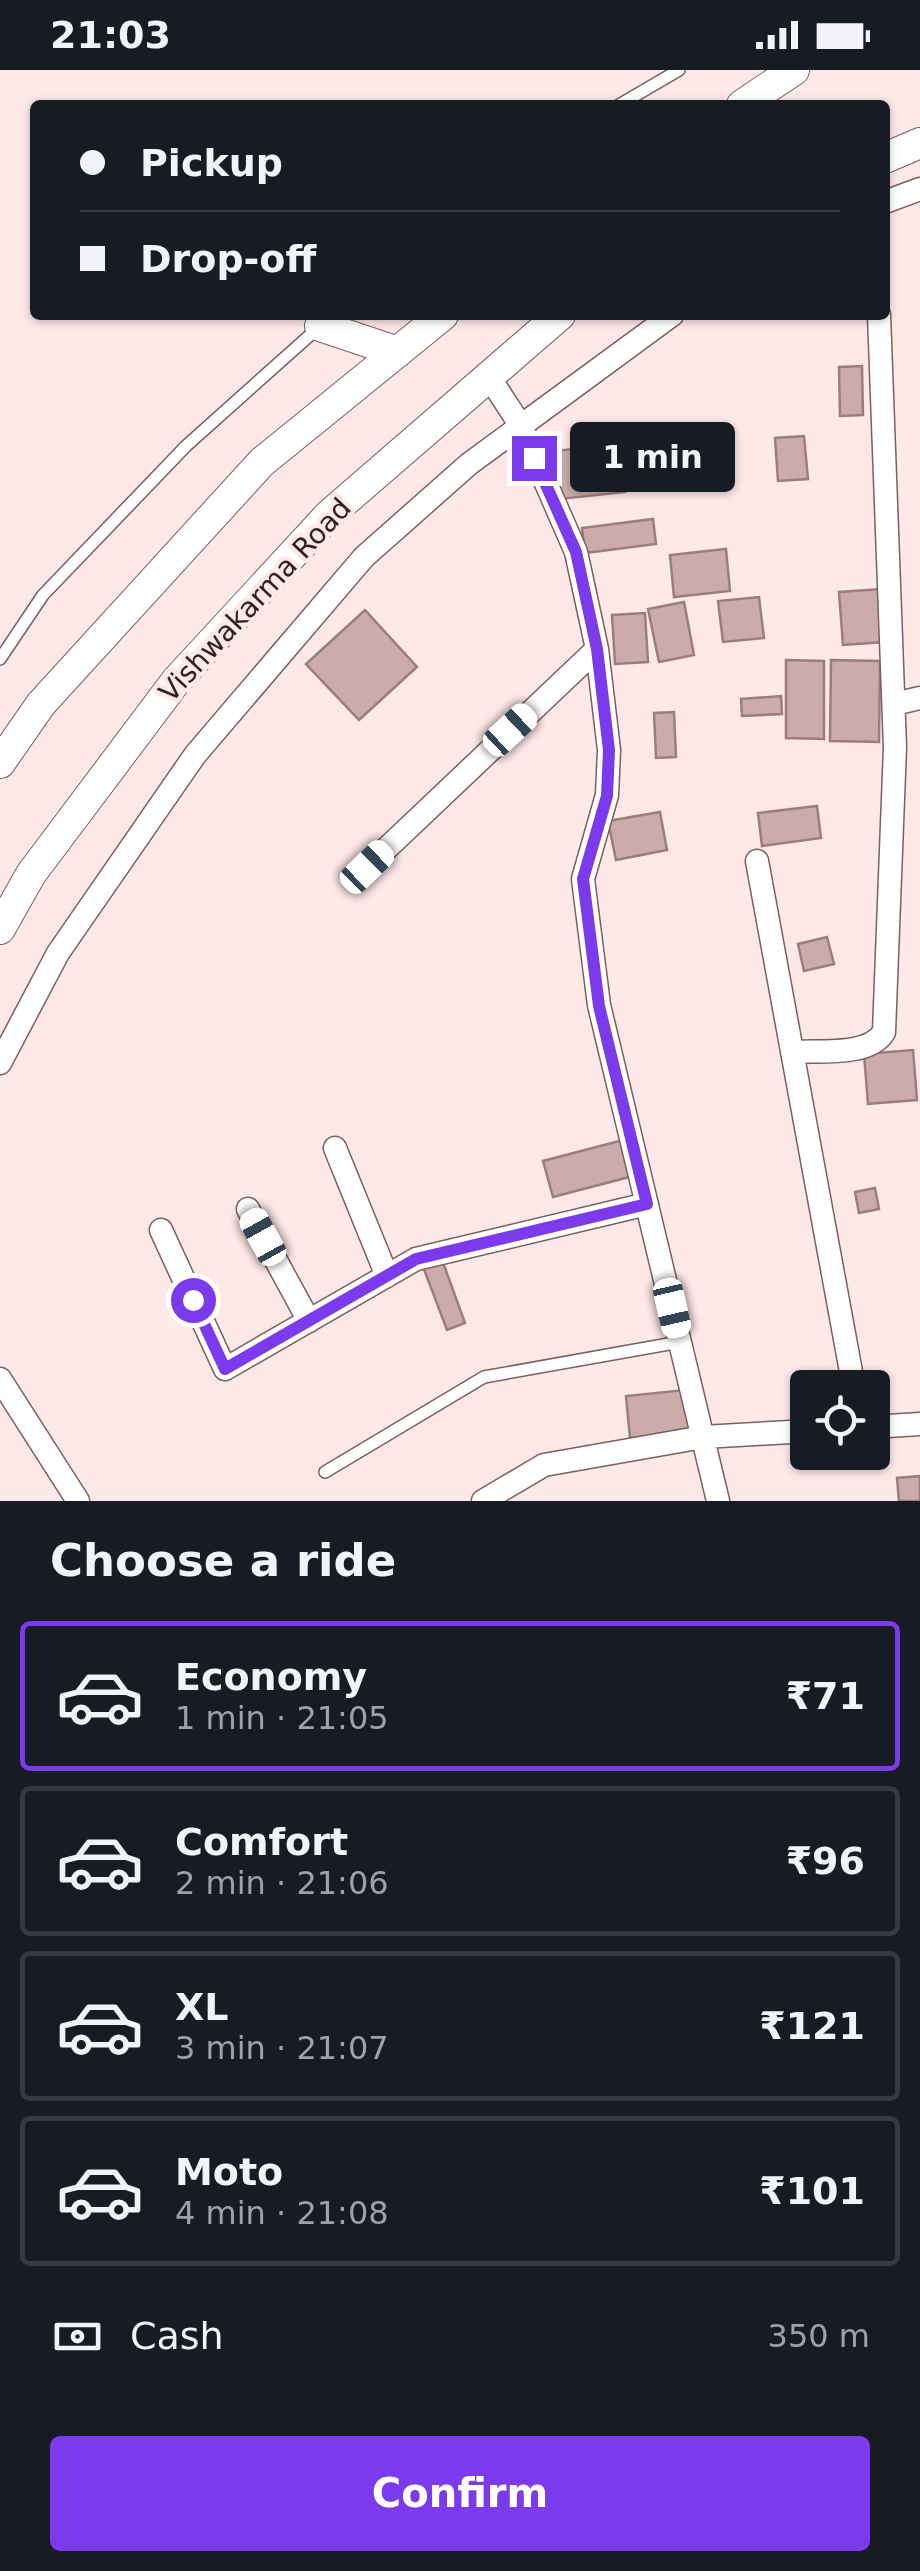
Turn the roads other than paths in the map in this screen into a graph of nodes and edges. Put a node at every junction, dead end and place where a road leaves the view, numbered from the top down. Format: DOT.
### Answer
graph roads {
  1 [pos="679,70"];
  2 [pos="794,70"];
  3 [pos="628,100"];
  4 [pos="749,100"];
  5 [pos="920,143"];
  6 [pos="890,156"];
  7 [pos="920,188"];
  8 [pos="890,200"];
  9 [pos="326,320"];
  10 [pos="437,320"];
  11 [pos="554,320"];
  12 [pos="665,320"];
  13 [pos="879,320"];
  14 [pos="398,352"];
  15 [pos="488,377"];
  16 [pos="520,426"];
  17 [pos="597,649"];
  18 [pos="0,659"];
  19 [pos="920,698"];
  20 [pos="894,704"];
  21 [pos="0,764"];
  22 [pos="757,861"];
  23 [pos="367,867"];
  24 [pos="0,928"];
  25 [pos="792,1052"];
  26 [pos="0,1063"];
  27 [pos="336,1148"];
  28 [pos="647,1204"];
  29 [pos="248,1209"];
  30 [pos="161,1230"];
  31 [pos="387,1276"];
  32 [pos="309,1321"];
  33 [pos="680,1342"];
  34 [pos="851,1370"];
  35 [pos="0,1380"];
  36 [pos="920,1424"];
  37 [pos="890,1426"];
  38 [pos="790,1432"];
  39 [pos="703,1437"];
  40 [pos="325,1472"];
  41 [pos="78,1501"];
  42 [pos="483,1501"];
  43 [pos="718,1501"];
  1 -- 3 [label="lane"];
  2 -- 4 [label="main road"];
  5 -- 6 [label="main road"];
  7 -- 8 [label="street"];
  9 -- 14 [label="main road"];
  9 -- 18 [label="lane"];
  10 -- 14 [label="main road"];
  11 -- 15 [label="main road, Vishwakarma Road"];
  12 -- 16 [label="street"];
  13 -- 20 [label="street"];
  14 -- 21 [label="main road"];
  15 -- 16 [label="street"];
  15 -- 24 [label="main road, Vishwakarma Road"];
  16 -- 17 [label="street"];
  16 -- 26 [label="street"];
  17 -- 23 [label="street"];
  17 -- 28 [label="street"];
  19 -- 20 [label="street"];
  20 -- 25 [label="street"];
  22 -- 25 [label="street"];
  25 -- 34 [label="street"];
  27 -- 31 [label="street"];
  28 -- 31 [label="street"];
  28 -- 33 [label="street"];
  29 -- 32 [label="street"];
  30 -- 32 [label="street"];
  31 -- 32 [label="street"];
  33 -- 39 [label="street"];
  33 -- 40 [label="lane"];
  35 -- 41 [label="street"];
  36 -- 37 [label="street"];
  38 -- 39 [label="street"];
  39 -- 42 [label="street"];
  39 -- 43 [label="street"];
}
